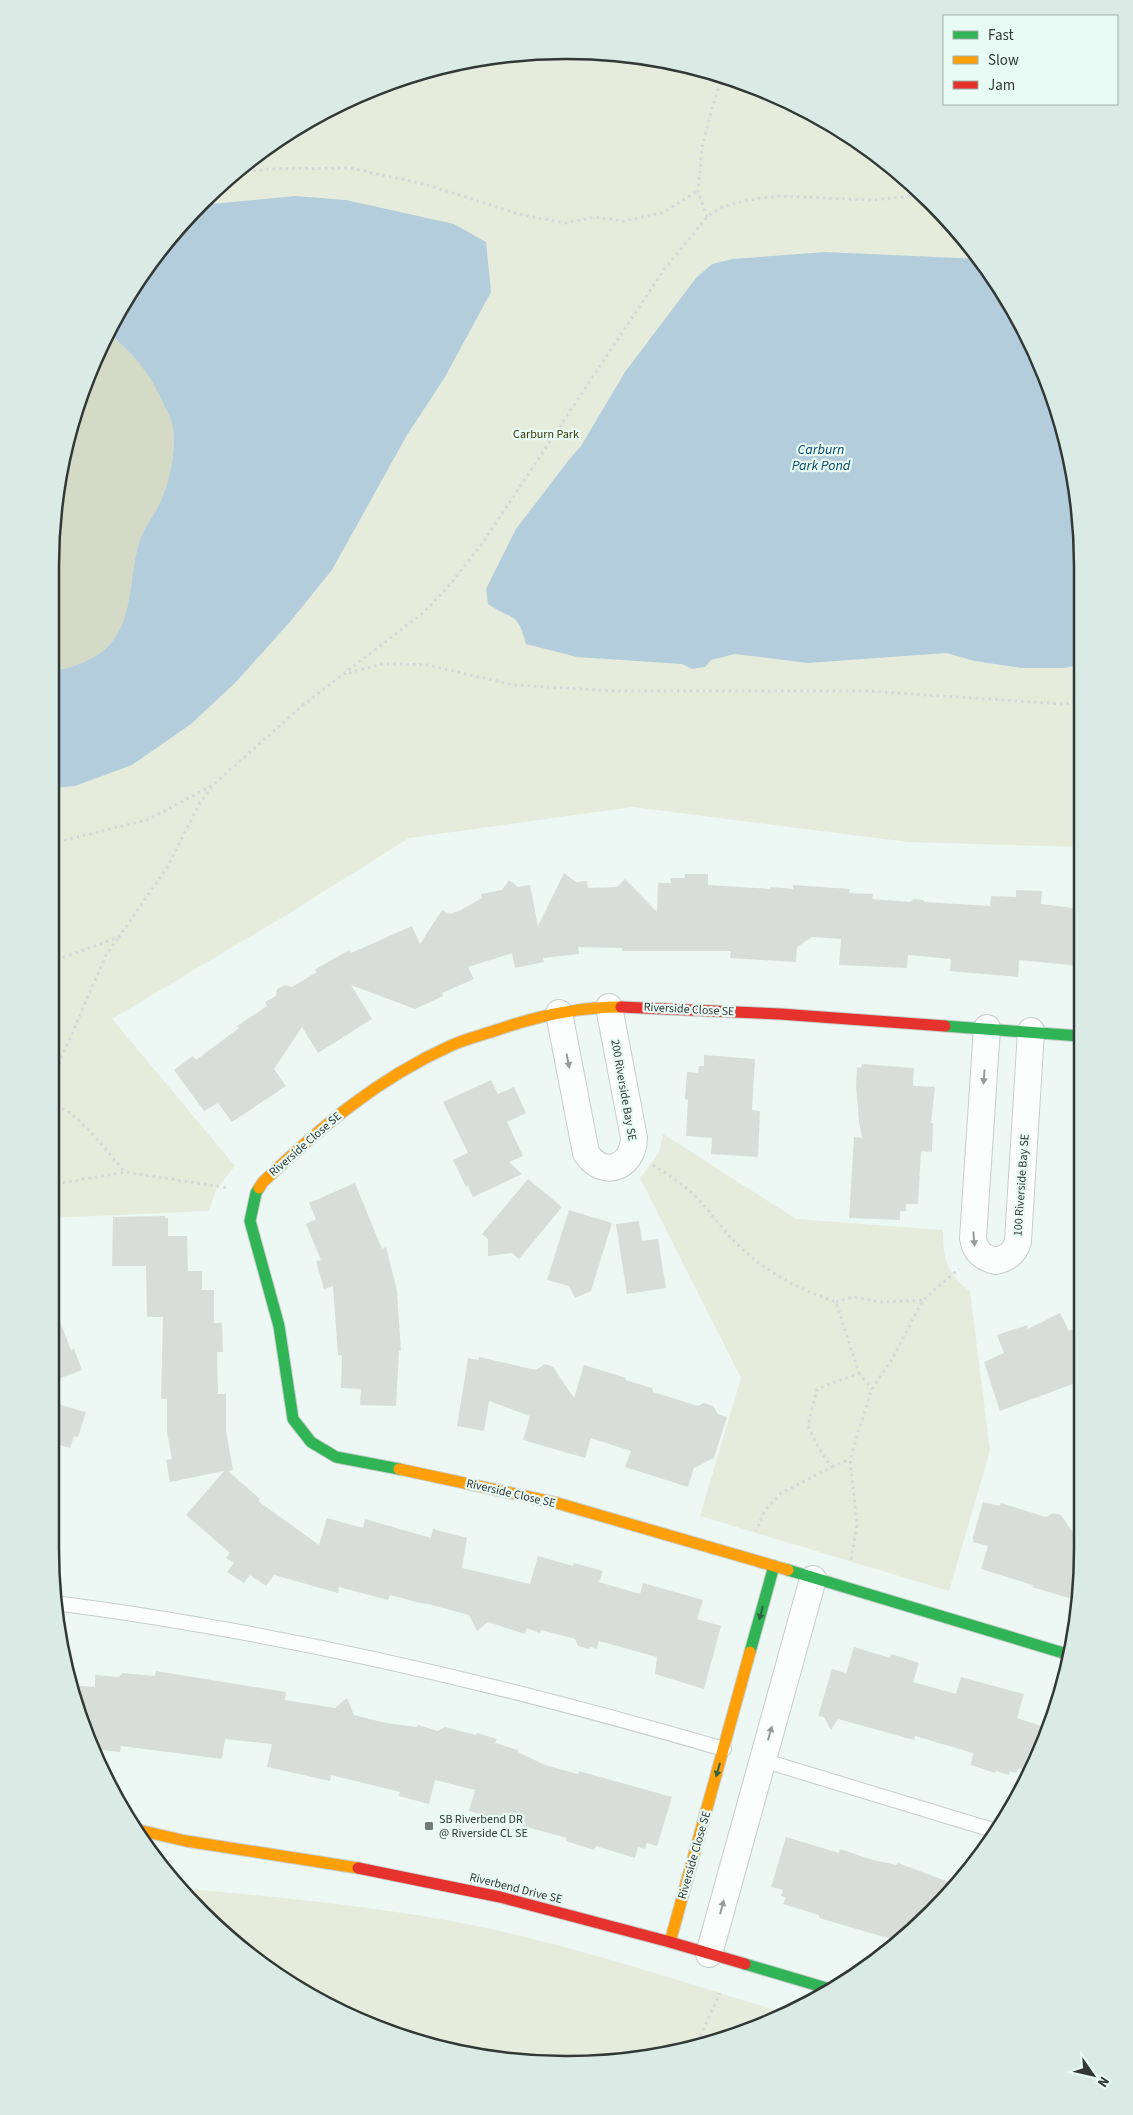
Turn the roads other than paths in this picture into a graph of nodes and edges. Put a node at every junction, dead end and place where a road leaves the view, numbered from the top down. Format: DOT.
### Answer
graph roads {
  1 [pos="609,1007"];
  2 [pos="559,1013"];
  3 [pos="987,1028"];
  4 [pos="1031,1031"];
  5 [pos="1074,1035"];
  6 [pos="774,1566"];
  7 [pos="813,1579"];
  8 [pos="62,1604"];
  9 [pos="1063,1653"];
  10 [pos="724,1748"];
  11 [pos="762,1760"];
  12 [pos="990,1829"];
  13 [pos="144,1831"];
  14 [pos="186,1841"];
  15 [pos="152,1842"];
  16 [pos="670,1942"];
  17 [pos="709,1954"];
  18 [pos="822,1987"];
  1 -- 2 [label="street, Riverside Close SE"];
  2 -- 1 [label="street, 200 Riverside Bay SE, one-way"];
  1 -- 3 [label="street, Riverside Close SE"];
  2 -- 6 [label="street, Riverside Close SE"];
  3 -- 4 [label="street, Riverside Close SE"];
  3 -- 4 [label="street, 100 Riverside Bay SE, one-way"];
  4 -- 5 [label="street, Riverside Close SE"];
  6 -- 7 [label="street, Riverside Close SE"];
  6 -- 10 [label="street, Riverside Close SE, one-way"];
  7 -- 9 [label="street, Riverside Close SE"];
  11 -- 7 [label="street, one-way"];
  8 -- 10 [label="lane"];
  10 -- 16 [label="street, Riverside Close SE, one-way"];
  11 -- 12 [label="lane"];
  17 -- 11 [label="street, one-way"];
  13 -- 14 [label="street, Riverbend Drive SE"];
  14 -- 15 [label="street, Riverbend Drive SE"];
  14 -- 16 [label="street, Riverbend Drive SE"];
  16 -- 17 [label="street, Riverbend Drive SE"];
  17 -- 18 [label="street, Riverbend Drive SE"];
}
